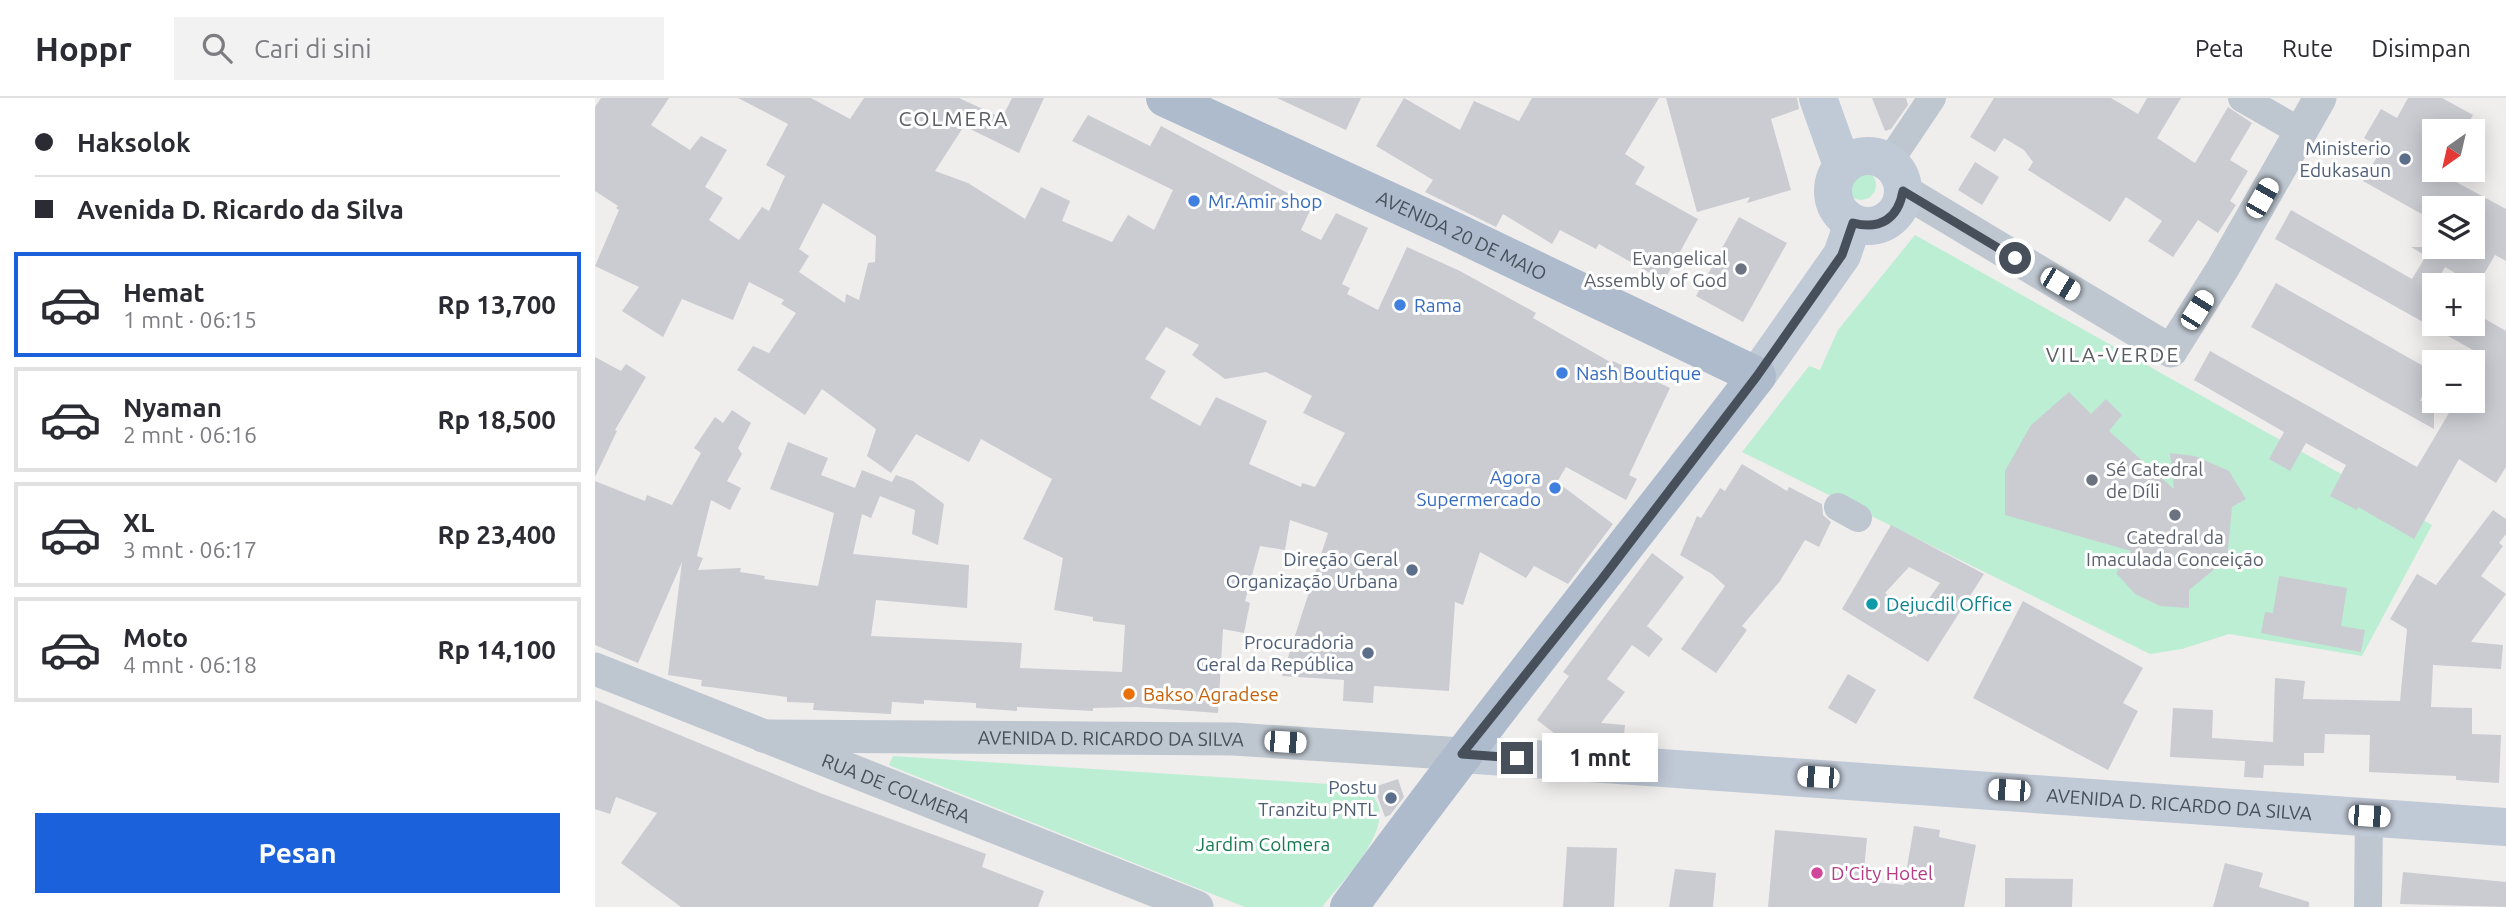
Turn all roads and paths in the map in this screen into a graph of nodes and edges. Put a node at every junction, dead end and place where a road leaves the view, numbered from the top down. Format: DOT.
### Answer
graph roads {
  1 [pos="1165,98"];
  2 [pos="1818,98"];
  3 [pos="1932,98"];
  4 [pos="2242,98"];
  5 [pos="2320,98"];
  6 [pos="2301,131"];
  7 [pos="1842,165"];
  8 [pos="1896,176"];
  9 [pos="1853,223"];
  10 [pos="1757,376"];
  11 [pos="595,669"];
  12 [pos="763,736"];
  13 [pos="1462,754"];
  14 [pos="2369,816"];
  15 [pos="2506,827"];
  16 [pos="1197,907"];
  17 [pos="1349,907"];
  18 [pos="2368,907"];
  1 -- 10 [label="main road, AVENIDA 20 DE MAIO"];
  2 -- 7 [label="main road"];
  3 -- 8 [label="street"];
  4 -- 6 [label="street"];
  5 -- 6 [label="street"];
  6 -- 8 [label="street"];
  7 -- 8 [label="main road"];
  7 -- 9 [label="main road"];
  8 -- 9 [label="main road"];
  9 -- 10 [label="main road"];
  10 -- 13 [label="main road"];
  11 -- 12 [label="street, RUA DE COLMERA"];
  12 -- 13 [label="street, AVENIDA D. RICARDO DA SILVA"];
  12 -- 16 [label="street, RUA DE COLMERA"];
  13 -- 14 [label="main road, AVENIDA D. RICARDO DA SILVA"];
  13 -- 17 [label="main road"];
  14 -- 15 [label="main road, AVENIDA D. RICARDO DA SILVA"];
  14 -- 18 [label="street"];
}
